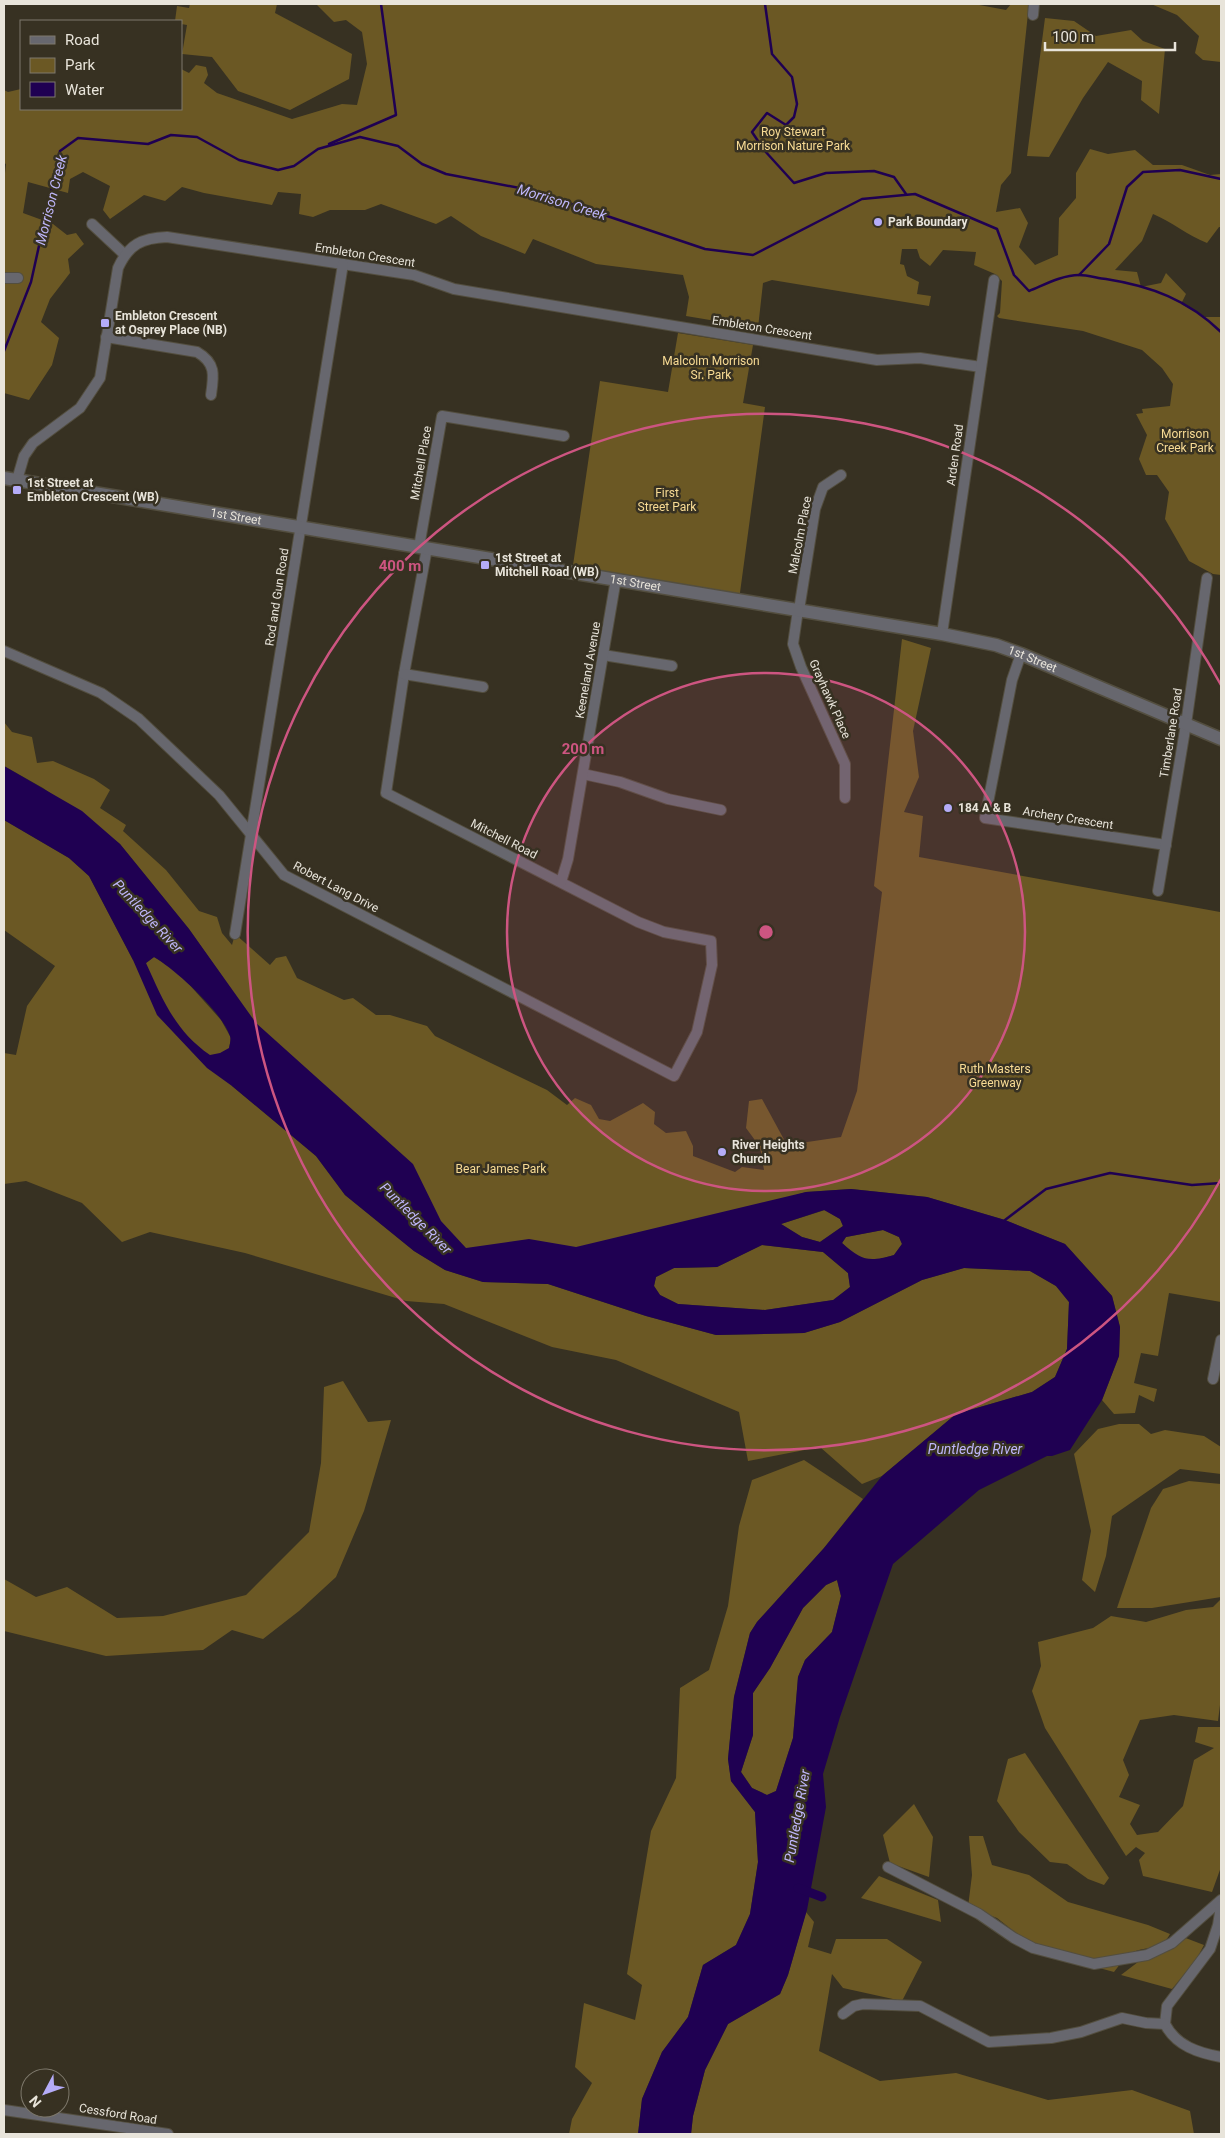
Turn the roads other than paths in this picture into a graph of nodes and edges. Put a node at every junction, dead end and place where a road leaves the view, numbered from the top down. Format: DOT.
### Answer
graph roads {
  1 [pos="1034,4"];
  2 [pos="1033,15"];
  3 [pos="92,224"];
  4 [pos="124,254"];
  5 [pos="343,264"];
  6 [pos="4,278"];
  7 [pos="18,278"];
  8 [pos="994,280"];
  9 [pos="106,337"];
  10 [pos="981,367"];
  11 [pos="211,395"];
  12 [pos="564,436"];
  13 [pos="841,475"];
  14 [pos="10,479"];
  15 [pos="301,527"];
  16 [pos="423,547"];
  17 [pos="1207,578"];
  18 [pos="616,579"];
  19 [pos="799,610"];
  20 [pos="942,634"];
  21 [pos="4,651"];
  22 [pos="1021,654"];
  23 [pos="603,655"];
  24 [pos="672,666"];
  25 [pos="404,674"];
  26 [pos="483,687"];
  27 [pos="1186,724"];
  28 [pos="1221,739"];
  29 [pos="584,774"];
  30 [pos="845,798"];
  31 [pos="721,810"];
  32 [pos="251,833"];
  33 [pos="1166,845"];
  34 [pos="561,882"];
  35 [pos="1158,891"];
  36 [pos="235,934"];
  37 [pos="674,1076"];
  38 [pos="1221,1340"];
  39 [pos="1213,1379"];
  40 [pos="888,1867"];
  41 [pos="1221,1900"];
  42 [pos="1221,1906"];
  43 [pos="842,2014"];
  44 [pos="1165,2024"];
  45 [pos="1221,2058"];
  46 [pos="4,2110"];
  47 [pos="168,2134"];
  1 -- 2 [label="street"];
  3 -- 4 [label="street"];
  4 -- 5 [label="street, Embleton Crescent"];
  4 -- 9 [label="street"];
  5 -- 10 [label="street, Embleton Crescent"];
  5 -- 15 [label="street, Rod and Gun Road"];
  6 -- 7 [label="street"];
  8 -- 10 [label="street, Arden Road"];
  9 -- 11 [label="street"];
  9 -- 14 [label="street"];
  10 -- 20 [label="street, Arden Road"];
  12 -- 16 [label="street, Mitchell Place"];
  13 -- 19 [label="street, Malcolm Place"];
  14 -- 15 [label="street, 1st Street"];
  15 -- 16 [label="street, 1st Street"];
  15 -- 32 [label="street, Rod and Gun Road"];
  16 -- 18 [label="street, 1st Street"];
  16 -- 25 [label="street, Mitchell Road"];
  17 -- 27 [label="street, Timberlane Road"];
  18 -- 19 [label="street, 1st Street"];
  18 -- 23 [label="street, Keeneland Avenue"];
  19 -- 20 [label="street, 1st Street"];
  19 -- 30 [label="street, Grayhawk Place"];
  20 -- 22 [label="street, 1st Street"];
  21 -- 32 [label="street, Robert Lang Drive"];
  22 -- 27 [label="street, 1st Street"];
  22 -- 33 [label="street, Archery Crescent"];
  23 -- 24 [label="street"];
  23 -- 29 [label="street, Keeneland Avenue"];
  25 -- 26 [label="street"];
  25 -- 34 [label="street, Mitchell Road"];
  27 -- 28 [label="street, 1st Street"];
  27 -- 33 [label="street, Timberlane Road"];
  29 -- 31 [label="street"];
  29 -- 34 [label="street, Keeneland Avenue"];
  32 -- 36 [label="street, Rod and Gun Road"];
  32 -- 37 [label="street, Robert Lang Drive"];
  33 -- 35 [label="street, Timberlane Road"];
  34 -- 37 [label="street, Mitchell Road"];
  38 -- 39 [label="street"];
  40 -- 41 [label="street"];
  42 -- 44 [label="street"];
  43 -- 44 [label="street"];
  44 -- 45 [label="street"];
  46 -- 47 [label="street, Cessford Road"];
}
